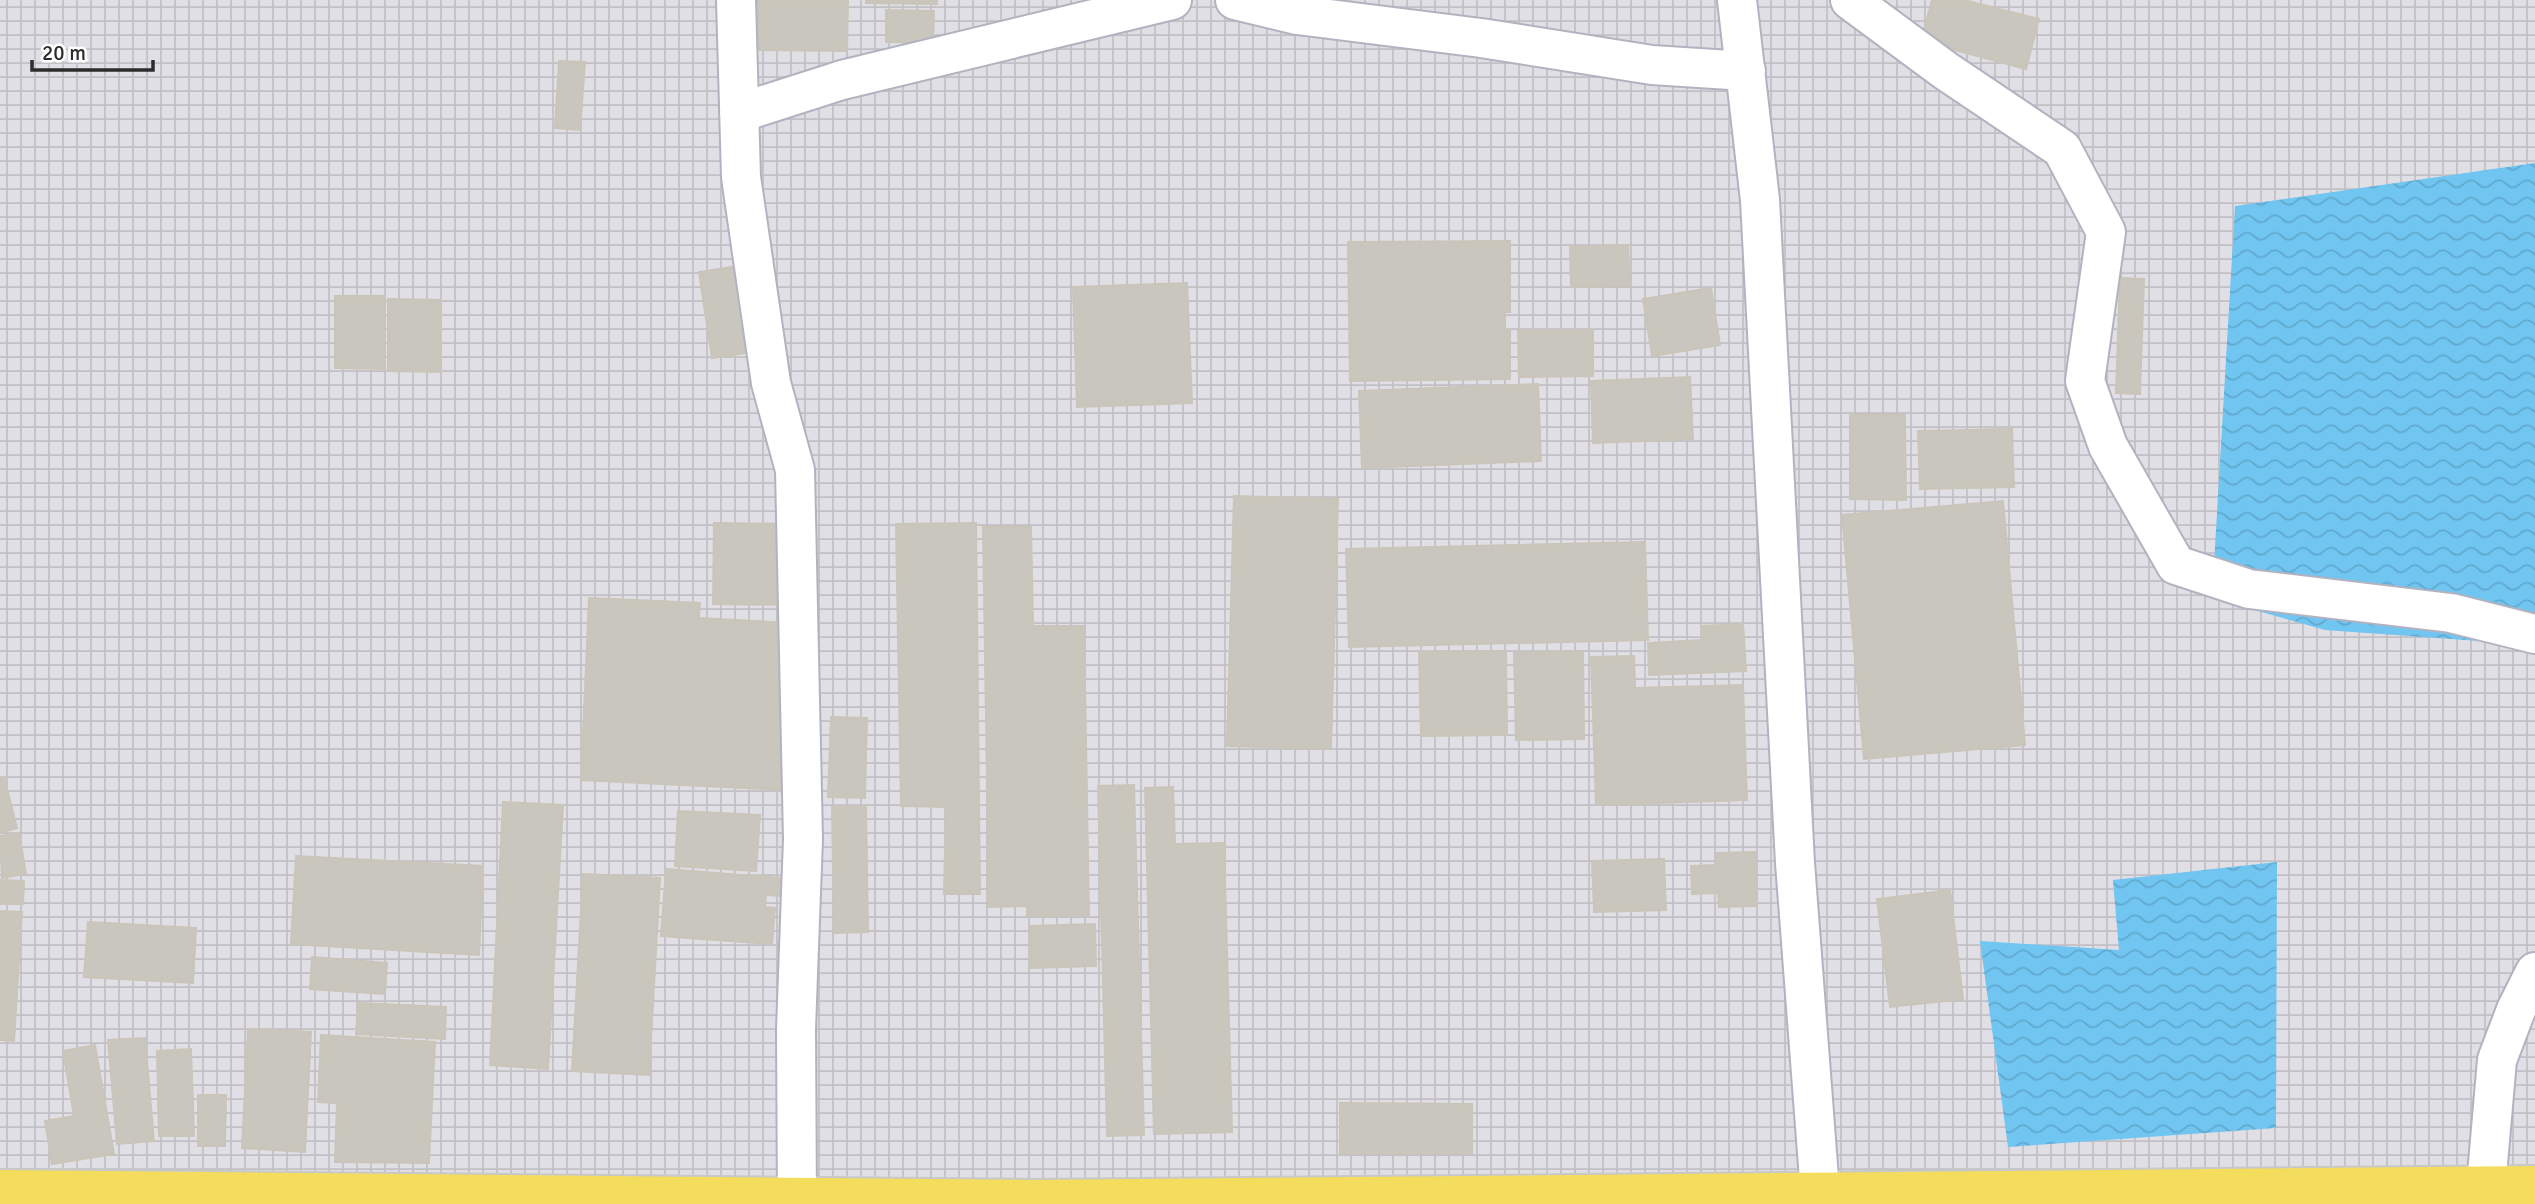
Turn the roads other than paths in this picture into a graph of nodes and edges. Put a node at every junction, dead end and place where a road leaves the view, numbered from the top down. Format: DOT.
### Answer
graph roads {
  1 [pos="736,0"];
  2 [pos="1172,0"];
  3 [pos="1235,0"];
  4 [pos="1737,0"];
  5 [pos="1850,0"];
  6 [pos="1746,71"];
  7 [pos="739,113"];
  8 [pos="2535,634"];
  9 [pos="2535,972"];
  10 [pos="2535,1185"];
  11 [pos="0,1189"];
  12 [pos="1820,1192"];
  13 [pos="2486,1195"];
  14 [pos="56,1197"];
  15 [pos="225,1198"];
  16 [pos="797,1200"];
  17 [pos="1200,1200"];
  1 -- 7 [label="street"];
  2 -- 7 [label="street"];
  3 -- 6 [label="street"];
  4 -- 6 [label="street"];
  5 -- 8 [label="street"];
  6 -- 12 [label="street"];
  7 -- 16 [label="street"];
  9 -- 13 [label="street"];
  10 -- 13 [label="main road"];
  11 -- 14 [label="main road"];
  12 -- 13 [label="main road"];
  12 -- 17 [label="main road"];
  14 -- 15 [label="main road"];
  15 -- 16 [label="main road"];
  16 -- 17 [label="main road"];
}
